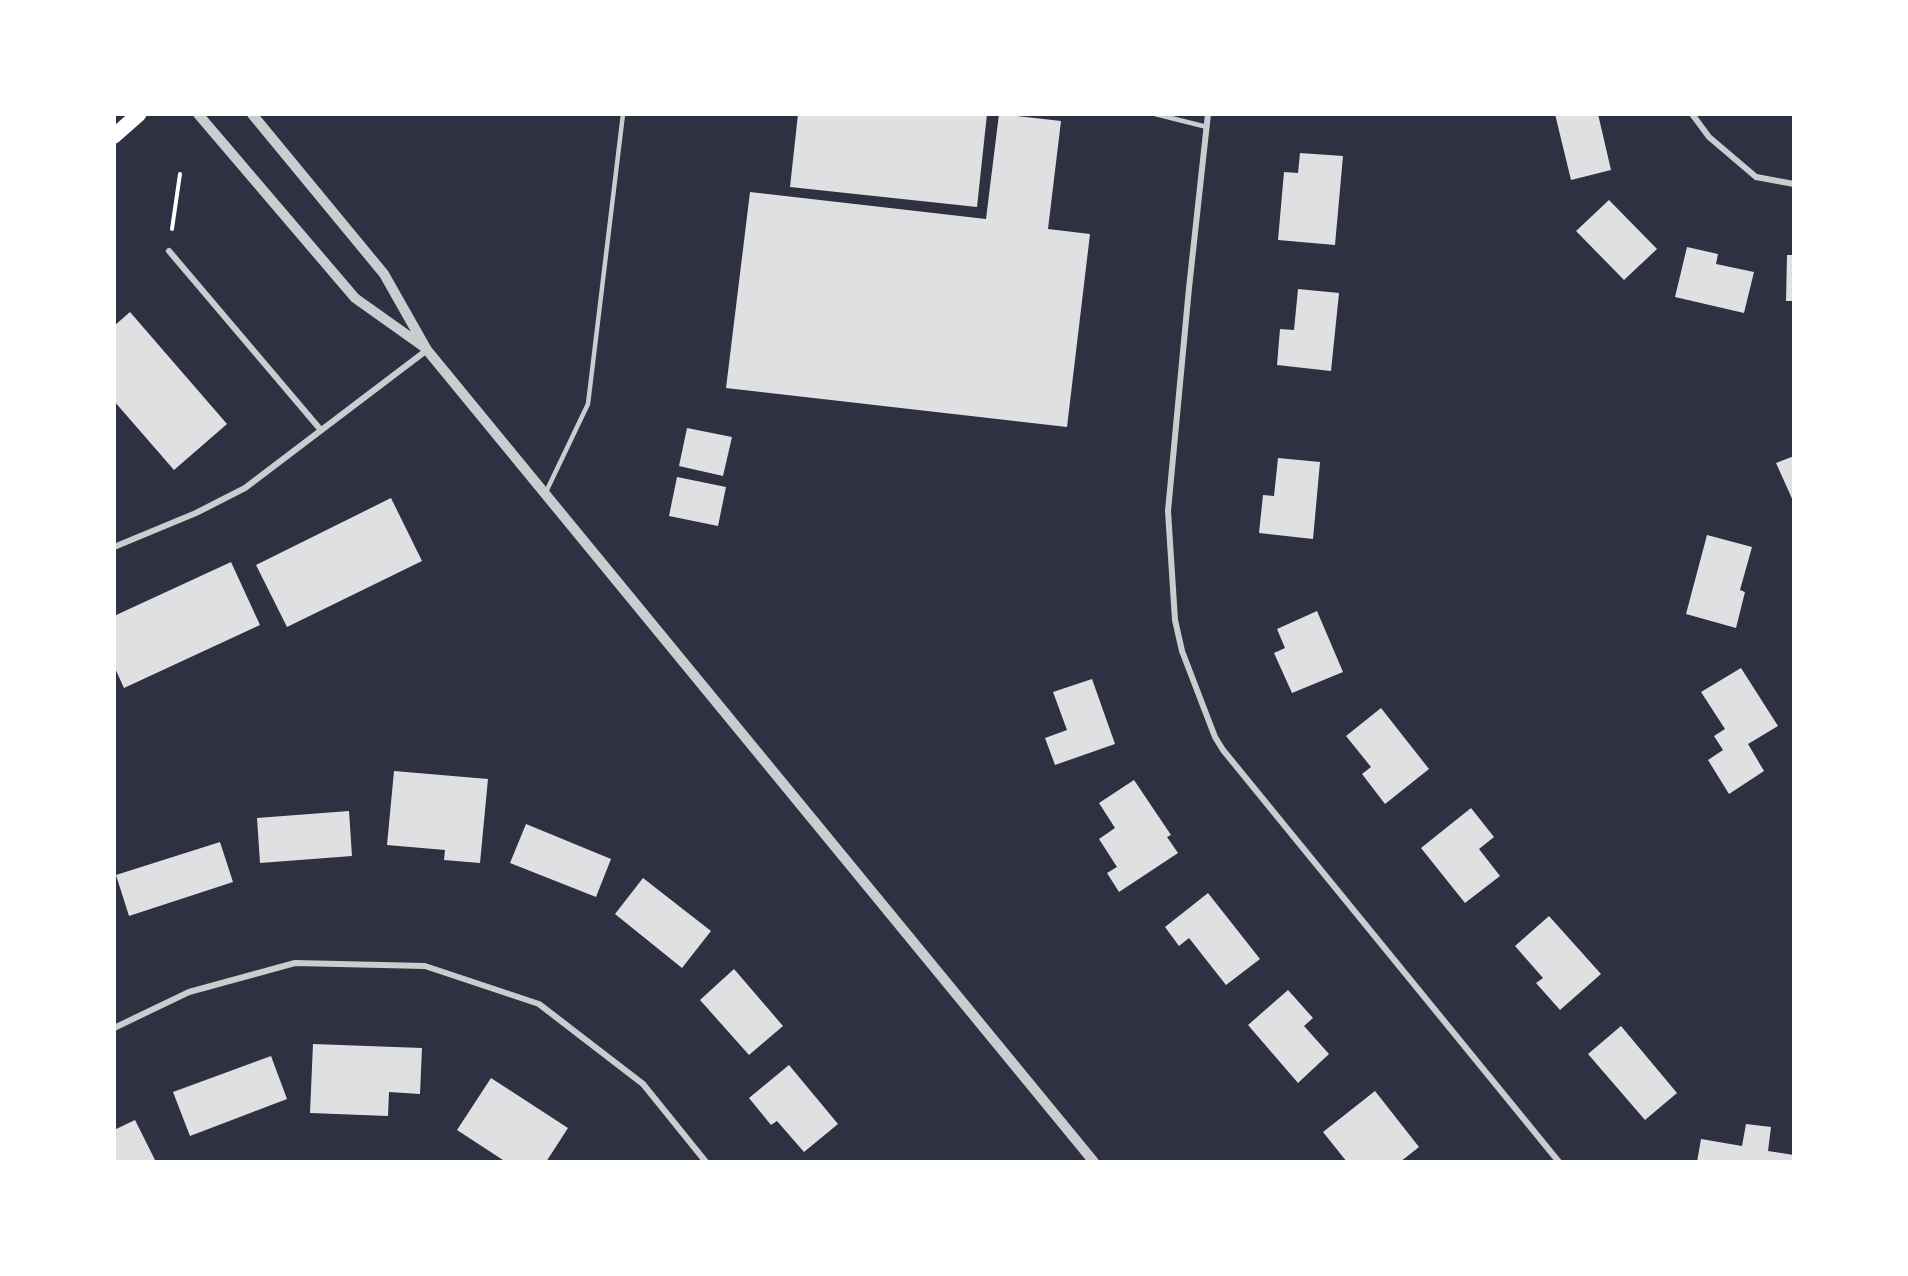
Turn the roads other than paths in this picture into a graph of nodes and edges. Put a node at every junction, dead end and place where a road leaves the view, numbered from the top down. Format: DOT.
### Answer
graph roads {
  1 [pos="139,114"];
  2 [pos="198,114"];
  3 [pos="252,114"];
  4 [pos="623,114"];
  5 [pos="1155,114"];
  6 [pos="1208,114"];
  7 [pos="1692,114"];
  8 [pos="1207,127"];
  9 [pos="114,136"];
  10 [pos="1794,184"];
  11 [pos="169,251"];
  12 [pos="427,350"];
  13 [pos="320,429"];
  14 [pos="545,494"];
  15 [pos="114,547"];
  16 [pos="114,1028"];
  17 [pos="706,1162"];
  18 [pos="1094,1162"];
  19 [pos="1559,1162"];
  1 -- 9 [label="main road"];
  2 -- 12 [label="street"];
  3 -- 12 [label="street"];
  4 -- 14 [label="lane"];
  5 -- 8 [label="lane"];
  6 -- 8 [label="street"];
  7 -- 10 [label="street"];
  8 -- 19 [label="street"];
  11 -- 13 [label="street"];
  12 -- 13 [label="street"];
  12 -- 14 [label="street"];
  13 -- 15 [label="street"];
  14 -- 18 [label="street"];
  16 -- 17 [label="street"];
}
